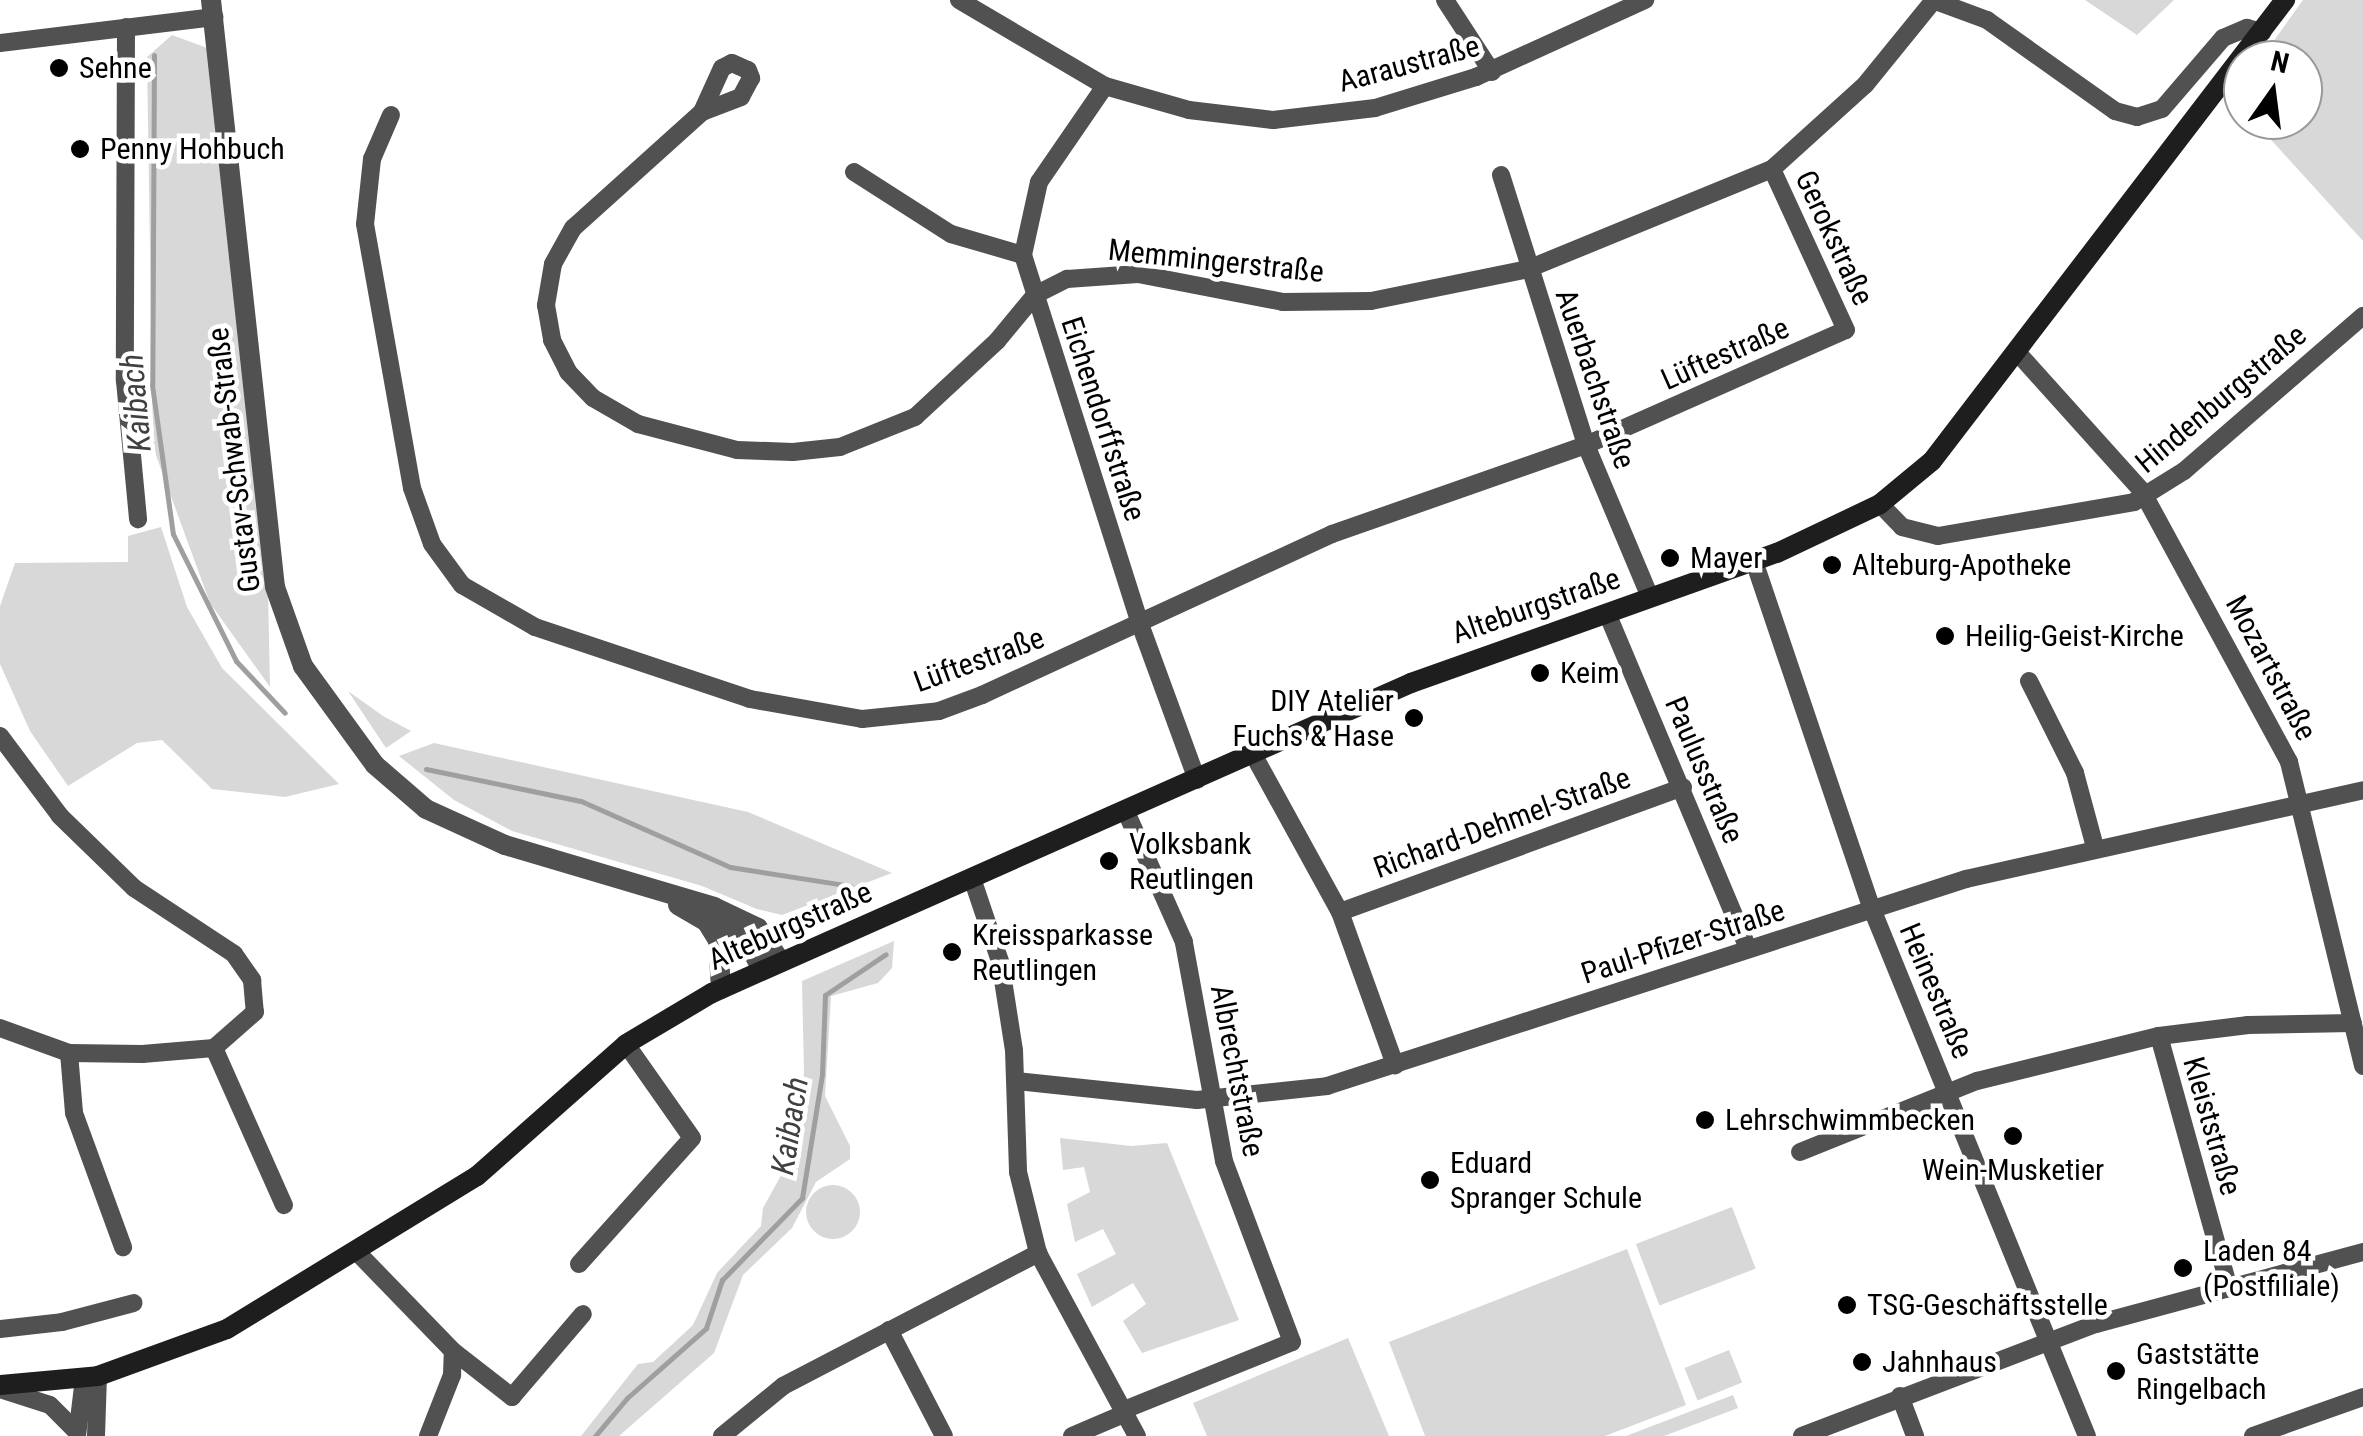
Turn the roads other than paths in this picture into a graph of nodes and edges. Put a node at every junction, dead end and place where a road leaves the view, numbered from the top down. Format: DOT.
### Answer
graph roads {
  1 [pos="959,0"];
  2 [pos="1445,0"];
  3 [pos="1645,0"];
  4 [pos="1933,0"];
  5 [pos="2285,0"];
  6 [pos="212,8"];
  7 [pos="126,27"];
  8 [pos="2262,32"];
  9 [pos="0,43"];
  10 [pos="1492,72"];
  11 [pos="1105,86"];
  12 [pos="702,112"];
  13 [pos="390,115"];
  14 [pos="1772,169"];
  15 [pos="854,172"];
  16 [pos="1501,175"];
  17 [pos="1023,254"];
  18 [pos="1528,269"];
  19 [pos="1035,295"];
  20 [pos="2363,316"];
  21 [pos="1846,330"];
  22 [pos="2016,351"];
  23 [pos="1586,446"];
  24 [pos="2146,496"];
  25 [pos="1880,504"];
  26 [pos="138,519"];
  27 [pos="1754,561"];
  28 [pos="1650,598"];
  29 [pos="1607,612"];
  30 [pos="1140,624"];
  31 [pos="2030,681"];
  32 [pos="0,736"];
  33 [pos="1253,754"];
  34 [pos="1197,780"];
  35 [pos="1684,786"];
  36 [pos="2363,790"];
  37 [pos="2304,809"];
  38 [pos="1126,812"];
  39 [pos="2094,848"];
  40 [pos="973,881"];
  41 [pos="647,886"];
  42 [pos="1872,909"];
  43 [pos="1340,912"];
  44 [pos="705,919"];
  45 [pos="1748,949"];
  46 [pos="771,966"];
  47 [pos="721,989"];
  48 [pos="2353,1024"];
  49 [pos="0,1028"];
  50 [pos="2158,1036"];
  51 [pos="626,1044"];
  52 [pos="214,1048"];
  53 [pos="69,1053"];
  54 [pos="1395,1066"];
  55 [pos="2363,1066"];
  56 [pos="1016,1082"];
  57 [pos="1949,1092"];
  58 [pos="1211,1100"];
  59 [pos="1800,1152"];
  60 [pos="284,1204"];
  61 [pos="123,1247"];
  62 [pos="356,1250"];
  63 [pos="2363,1252"];
  64 [pos="1038,1254"];
  65 [pos="579,1264"];
  66 [pos="2229,1288"];
  67 [pos="134,1304"];
  68 [pos="583,1314"];
  69 [pos="0,1329"];
  70 [pos="889,1330"];
  71 [pos="2048,1341"];
  72 [pos="453,1351"];
  73 [pos="91,1377"];
  74 [pos="0,1387"];
  75 [pos="1900,1396"];
  76 [pos="2363,1397"];
  77 [pos="1125,1412"];
  78 [pos="83,1435"];
  79 [pos="428,1436"];
  80 [pos="722,1436"];
  81 [pos="944,1436"];
  82 [pos="1072,1436"];
  83 [pos="1137,1436"];
  84 [pos="1802,1436"];
  85 [pos="1914,1436"];
  86 [pos="2087,1436"];
  87 [pos="2253,1436"];
  1 -- 11 [label="street, Aaraustraße"];
  2 -- 10 [label="street"];
  3 -- 10 [label="street, Aaraustraße"];
  4 -- 8 [label="street"];
  4 -- 14 [label="street, Memmingerstraße"];
  5 -- 8 [label="main road, Alteburgstraße"];
  6 -- 7 [label="street"];
  6 -- 41 [label="street, Gustav-Schwab-Straße"];
  7 -- 9 [label="street"];
  7 -- 26 [label="street"];
  8 -- 22 [label="main road, Alteburgstraße"];
  10 -- 11 [label="street, Aaraustraße"];
  11 -- 17 [label="street, Eichendorffstraße"];
  12 -- 19 [label="street, Memmingerstraße"];
  13 -- 30 [label="street, Lüftestraße"];
  14 -- 18 [label="street, Memmingerstraße"];
  14 -- 21 [label="street, Gerokstraße"];
  15 -- 17 [label="street"];
  16 -- 18 [label="street, Auerbachstraße"];
  17 -- 19 [label="street, Eichendorffstraße"];
  18 -- 19 [label="street, Memmingerstraße"];
  18 -- 23 [label="street, Auerbachstraße"];
  19 -- 30 [label="street, Eichendorffstraße"];
  20 -- 24 [label="street, Hindenburgstraße"];
  21 -- 23 [label="street, Lüftestraße"];
  22 -- 24 [label="street, Mozartstraße"];
  22 -- 25 [label="main road, Alteburgstraße"];
  23 -- 28 [label="street, Auerbachstraße"];
  23 -- 30 [label="street, Lüftestraße"];
  24 -- 25 [label="street, Hindenburgstraße"];
  24 -- 37 [label="street, Mozartstraße"];
  25 -- 27 [label="main road, Alteburgstraße"];
  27 -- 28 [label="main road, Alteburgstraße"];
  27 -- 42 [label="street, Heinestraße"];
  28 -- 29 [label="main road, Alteburgstraße"];
  29 -- 33 [label="main road, Alteburgstraße"];
  29 -- 35 [label="street, Paulusstraße"];
  30 -- 34 [label="street, Eichendorffstraße"];
  31 -- 39 [label="street"];
  32 -- 52 [label="street"];
  33 -- 34 [label="main road, Alteburgstraße"];
  33 -- 43 [label="street"];
  34 -- 38 [label="main road, Alteburgstraße"];
  35 -- 43 [label="street, Richard-Dehmel-Straße"];
  35 -- 45 [label="street, Paulusstraße"];
  36 -- 37 [label="street, Paul-Pfizer-Straße"];
  37 -- 39 [label="street, Paul-Pfizer-Straße"];
  37 -- 48 [label="street, Mozartstraße"];
  38 -- 40 [label="main road, Alteburgstraße"];
  38 -- 58 [label="street, Albrechtstraße"];
  39 -- 42 [label="street, Paul-Pfizer-Straße"];
  40 -- 46 [label="main road, Alteburgstraße"];
  40 -- 56 [label="street"];
  41 -- 44 [label="street, Gustav-Schwab-Straße"];
  41 -- 46 [label="street, Gustav-Schwab-Straße"];
  42 -- 45 [label="street, Paul-Pfizer-Straße"];
  42 -- 57 [label="street, Heinestraße"];
  43 -- 54 [label="street"];
  44 -- 46 [label="street, Gustav-Schwab-Straße"];
  44 -- 47 [label="street"];
  45 -- 54 [label="street, Paul-Pfizer-Straße"];
  46 -- 47 [label="main road, Alteburgstraße"];
  47 -- 51 [label="main road, Alteburgstraße"];
  48 -- 50 [label="street"];
  48 -- 55 [label="street, Mozartstraße"];
  49 -- 53 [label="street"];
  50 -- 57 [label="street"];
  50 -- 66 [label="street, Kleiststraße"];
  51 -- 62 [label="main road, Alteburgstraße"];
  51 -- 65 [label="street"];
  52 -- 53 [label="street"];
  52 -- 60 [label="street"];
  53 -- 61 [label="street"];
  54 -- 58 [label="street, Paul-Pfizer-Straße"];
  56 -- 58 [label="street, Paul-Pfizer-Straße"];
  56 -- 64 [label="street"];
  57 -- 59 [label="street"];
  57 -- 71 [label="street, Heinestraße"];
  58 -- 77 [label="street, Albrechtstraße"];
  62 -- 72 [label="street"];
  62 -- 73 [label="main road, Alteburgstraße"];
  63 -- 66 [label="street"];
  64 -- 70 [label="street"];
  64 -- 77 [label="street"];
  66 -- 71 [label="street"];
  67 -- 69 [label="street"];
  68 -- 72 [label="street"];
  70 -- 80 [label="street"];
  70 -- 81 [label="street"];
  71 -- 75 [label="street"];
  71 -- 86 [label="street, Heinestraße"];
  72 -- 79 [label="street"];
  73 -- 74 [label="main road, Alteburgstraße"];
  73 -- 78 [label="street"];
  74 -- 78 [label="street"];
  75 -- 84 [label="street"];
  75 -- 85 [label="street"];
  76 -- 87 [label="street"];
  77 -- 82 [label="street"];
  77 -- 83 [label="street"];
}
